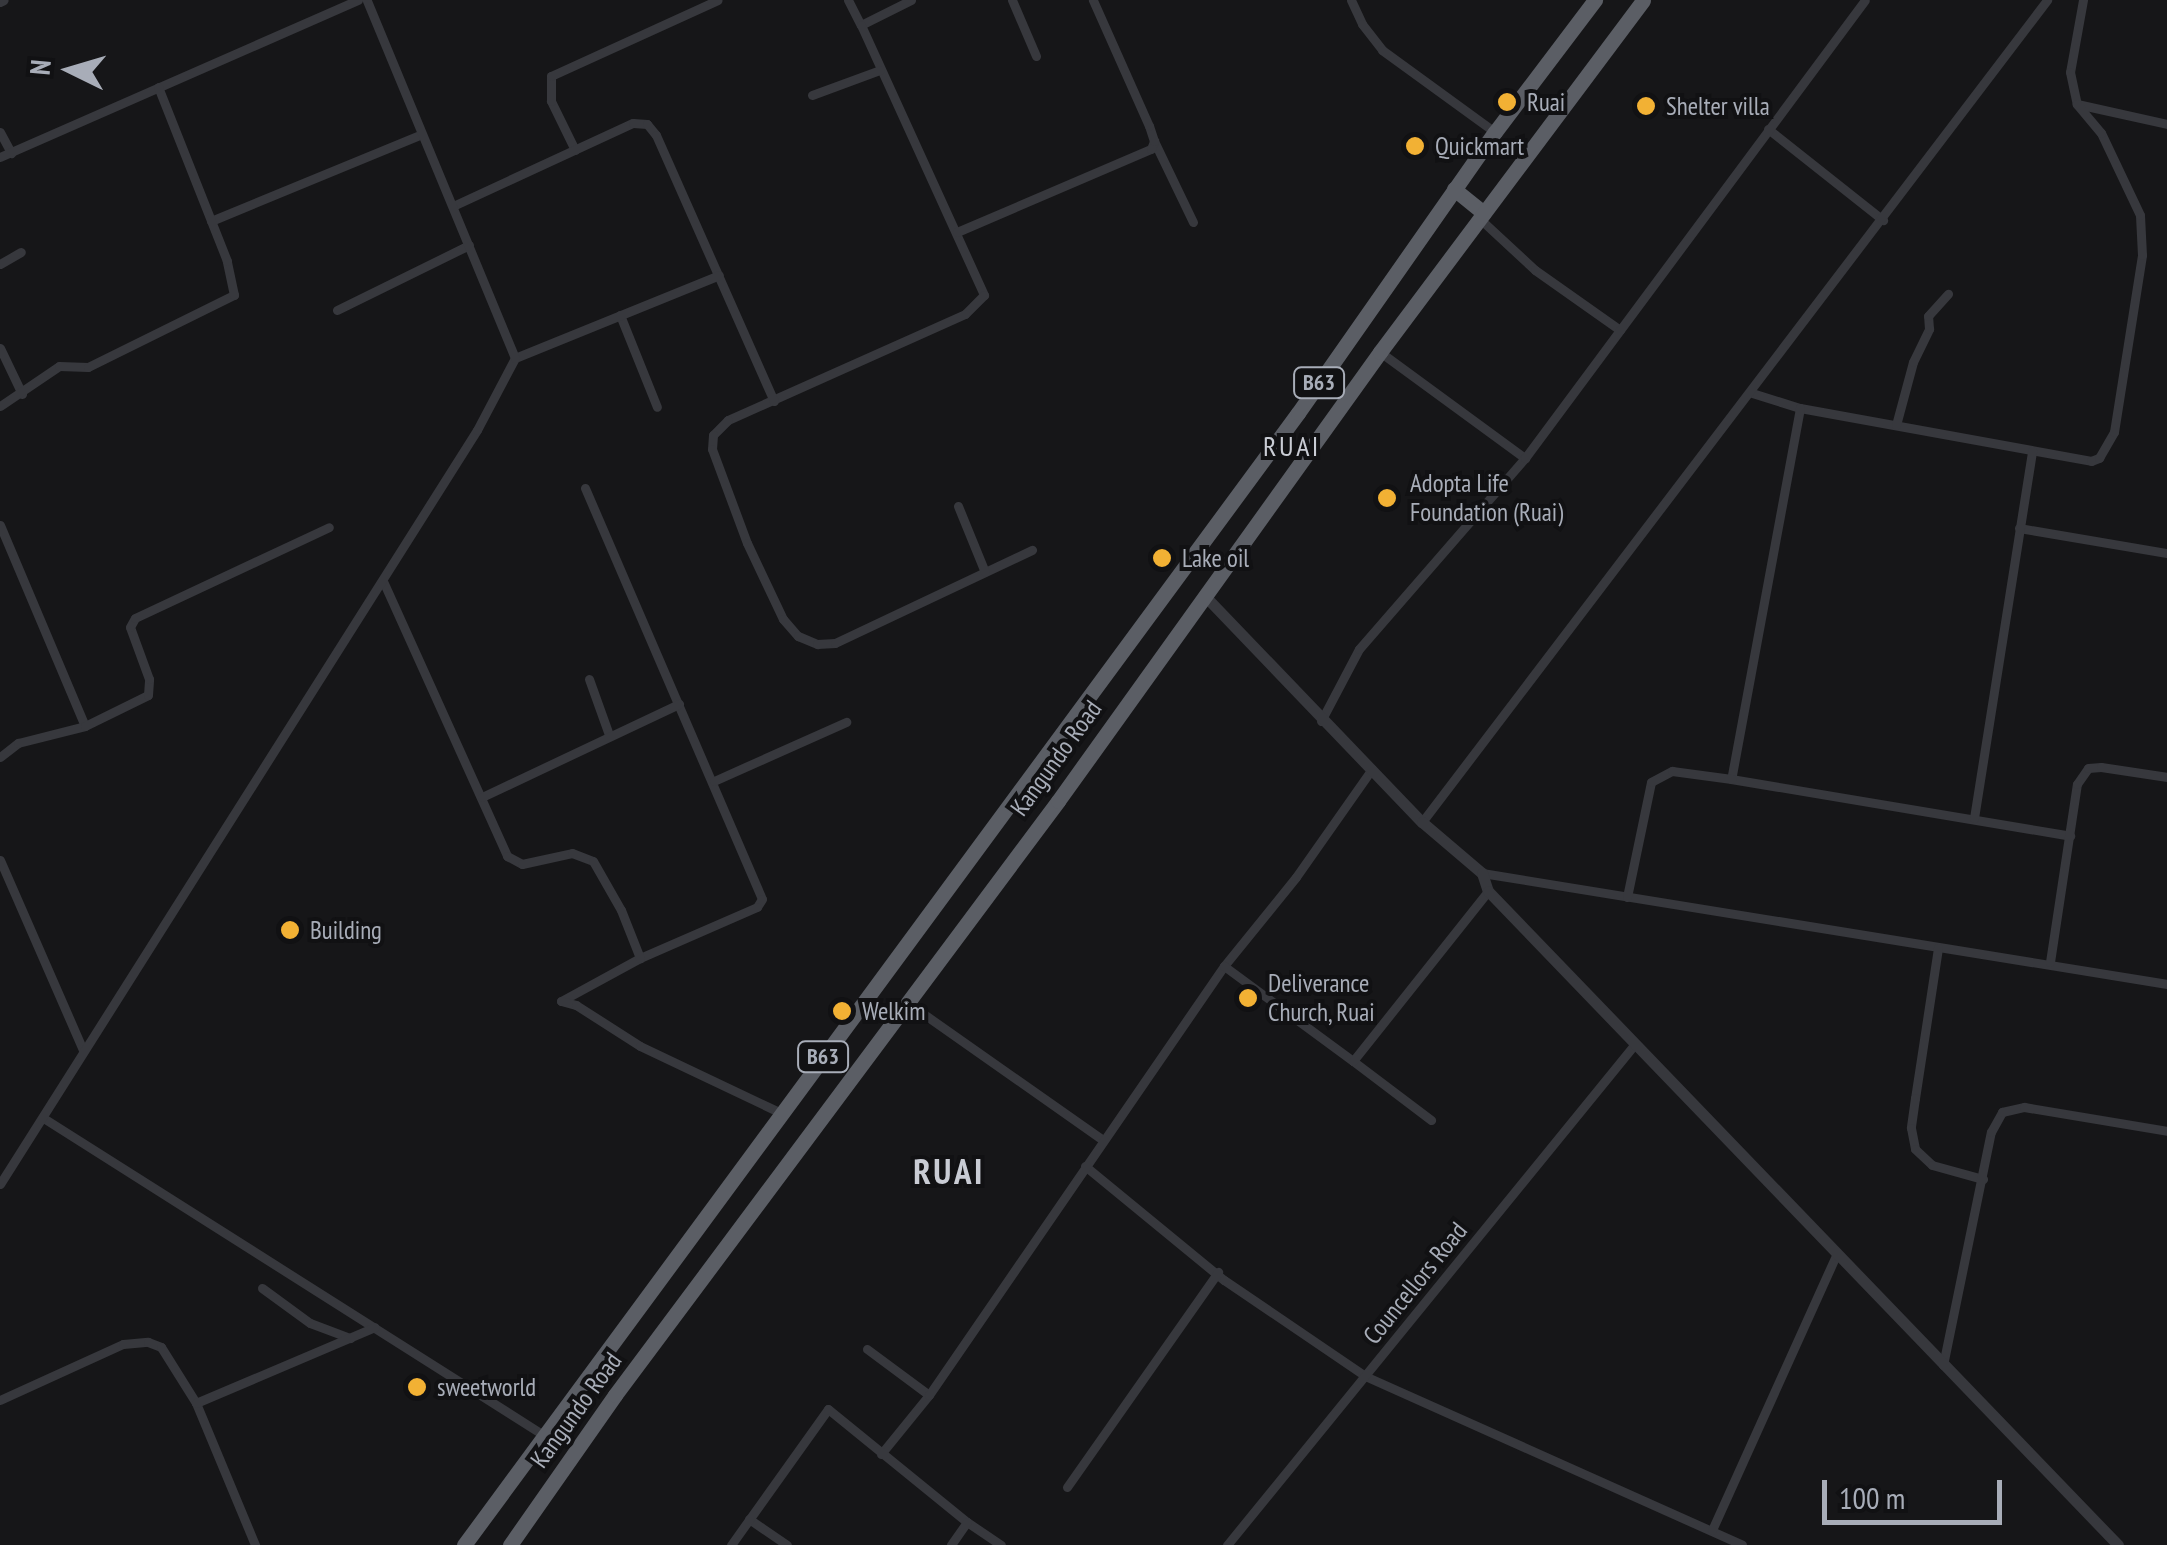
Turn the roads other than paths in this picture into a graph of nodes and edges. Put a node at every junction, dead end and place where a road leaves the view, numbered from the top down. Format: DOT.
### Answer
graph roads {
  1 [pos="358,0"];
  2 [pos="367,0"];
  3 [pos="718,0"];
  4 [pos="848,0"];
  5 [pos="911,0"];
  6 [pos="1012,0"];
  7 [pos="1093,0"];
  8 [pos="1351,0"];
  9 [pos="1595,0"];
  10 [pos="1643,0"];
  11 [pos="1865,0"];
  12 [pos="2048,0"];
  13 [pos="2083,0"];
  14 [pos="861,25"];
  15 [pos="1036,56"];
  16 [pos="880,70"];
  17 [pos="158,87"];
  18 [pos="812,95"];
  19 [pos="2078,104"];
  20 [pos="2167,124"];
  21 [pos="1768,129"];
  22 [pos="0,132"];
  23 [pos="1494,132"];
  24 [pos="420,136"];
  25 [pos="1154,141"];
  26 [pos="575,150"];
  27 [pos="5,155"];
  28 [pos="1454,189"];
  29 [pos="453,206"];
  30 [pos="1482,216"];
  31 [pos="212,220"];
  32 [pos="1883,220"];
  33 [pos="1193,222"];
  34 [pos="957,232"];
  35 [pos="468,246"];
  36 [pos="21,252"];
  37 [pos="0,264"];
  38 [pos="719,275"];
  39 [pos="1948,294"];
  40 [pos="338,310"];
  41 [pos="620,315"];
  42 [pos="1620,330"];
  43 [pos="0,348"];
  44 [pos="1380,352"];
  45 [pos="515,358"];
  46 [pos="1752,392"];
  47 [pos="22,394"];
  48 [pos="774,401"];
  49 [pos="0,406"];
  50 [pos="657,407"];
  51 [pos="1800,408"];
  52 [pos="1896,425"];
  53 [pos="2032,451"];
  54 [pos="1525,458"];
  55 [pos="585,488"];
  56 [pos="958,506"];
  57 [pos="0,525"];
  58 [pos="329,527"];
  59 [pos="2019,528"];
  60 [pos="1032,550"];
  61 [pos="2167,553"];
  62 [pos="986,572"];
  63 [pos="382,581"];
  64 [pos="1204,595"];
  65 [pos="588,679"];
  66 [pos="678,704"];
  67 [pos="1321,721"];
  68 [pos="846,722"];
  69 [pos="85,726"];
  70 [pos="609,735"];
  71 [pos="0,758"];
  72 [pos="1372,769"];
  73 [pos="2167,777"];
  74 [pos="1731,779"];
  75 [pos="714,781"];
  76 [pos="482,797"];
  77 [pos="1974,818"];
  78 [pos="1422,822"];
  79 [pos="2070,836"];
  80 [pos="0,860"];
  81 [pos="1482,873"];
  82 [pos="1488,891"];
  83 [pos="1627,897"];
  84 [pos="1938,948"];
  85 [pos="640,958"];
  86 [pos="2050,962"];
  87 [pos="1224,966"];
  88 [pos="2167,984"];
  89 [pos="918,1010"];
  90 [pos="1634,1045"];
  91 [pos="83,1050"];
  92 [pos="1354,1061"];
  93 [pos="781,1113"];
  94 [pos="45,1119"];
  95 [pos="1431,1120"];
  96 [pos="2167,1131"];
  97 [pos="1104,1140"];
  98 [pos="1085,1166"];
  99 [pos="1983,1179"];
  100 [pos="0,1184"];
  101 [pos="1836,1256"];
  102 [pos="1218,1272"];
  103 [pos="262,1288"];
  104 [pos="375,1327"];
  105 [pos="350,1338"];
  106 [pos="866,1348"];
  107 [pos="1944,1364"];
  108 [pos="1365,1376"];
  109 [pos="929,1395"];
  110 [pos="0,1400"];
  111 [pos="196,1403"];
  112 [pos="544,1436"];
  113 [pos="881,1454"];
  114 [pos="1068,1487"];
  115 [pos="749,1519"];
  116 [pos="967,1522"];
  117 [pos="1712,1530"];
  118 [pos="254,1545"];
  119 [pos="464,1545"];
  120 [pos="510,1545"];
  121 [pos="731,1545"];
  122 [pos="787,1545"];
  123 [pos="951,1545"];
  124 [pos="1001,1545"];
  125 [pos="1226,1545"];
  126 [pos="1742,1545"];
  127 [pos="2118,1545"];
  1 -- 17 [label="street"];
  2 -- 24 [label="street"];
  3 -- 26 [label="street"];
  4 -- 14 [label="street"];
  5 -- 14 [label="street"];
  6 -- 15 [label="street"];
  7 -- 25 [label="street"];
  8 -- 23 [label="street"];
  9 -- 23 [label="highway, Kangundo Road / B63"];
  10 -- 30 [label="highway, Kangundo Road / B63"];
  11 -- 21 [label="street"];
  12 -- 32 [label="street"];
  13 -- 19 [label="street"];
  14 -- 16 [label="street"];
  16 -- 18 [label="street"];
  16 -- 34 [label="street"];
  17 -- 27 [label="street"];
  17 -- 31 [label="street"];
  19 -- 20 [label="street"];
  19 -- 53 [label="street"];
  21 -- 32 [label="street"];
  21 -- 42 [label="street"];
  22 -- 27 [label="street"];
  23 -- 28 [label="highway, Kangundo Road / B63"];
  24 -- 29 [label="street"];
  24 -- 31 [label="street"];
  25 -- 33 [label="street"];
  25 -- 34 [label="street"];
  26 -- 29 [label="street"];
  26 -- 38 [label="street"];
  28 -- 30 [label="highway"];
  28 -- 93 [label="highway, Kangundo Road / B63"];
  29 -- 35 [label="street"];
  30 -- 42 [label="street"];
  30 -- 44 [label="highway, Kangundo Road / B63"];
  31 -- 47 [label="street"];
  32 -- 46 [label="street"];
  34 -- 48 [label="street"];
  35 -- 40 [label="street"];
  35 -- 45 [label="street"];
  36 -- 37 [label="street"];
  38 -- 41 [label="street"];
  38 -- 48 [label="street"];
  39 -- 52 [label="street"];
  41 -- 45 [label="street"];
  41 -- 50 [label="street"];
  42 -- 54 [label="street"];
  43 -- 47 [label="street"];
  44 -- 54 [label="street"];
  44 -- 64 [label="highway, Kangundo Road / B63"];
  45 -- 63 [label="street"];
  46 -- 51 [label="street"];
  46 -- 78 [label="street"];
  47 -- 49 [label="street"];
  48 -- 62 [label="street"];
  51 -- 52 [label="street"];
  51 -- 74 [label="street"];
  52 -- 53 [label="street"];
  53 -- 59 [label="street"];
  54 -- 67 [label="street"];
  55 -- 66 [label="street"];
  56 -- 62 [label="street"];
  57 -- 69 [label="street"];
  58 -- 69 [label="street"];
  59 -- 61 [label="street"];
  59 -- 77 [label="street"];
  60 -- 62 [label="street"];
  63 -- 76 [label="street"];
  63 -- 91 [label="street"];
  64 -- 67 [label="street"];
  64 -- 120 [label="highway, Kangundo Road / B63"];
  65 -- 70 [label="street"];
  66 -- 70 [label="street"];
  66 -- 75 [label="street"];
  67 -- 72 [label="street"];
  68 -- 75 [label="street"];
  69 -- 71 [label="street"];
  70 -- 76 [label="street"];
  72 -- 78 [label="street"];
  72 -- 87 [label="street"];
  73 -- 79 [label="street"];
  74 -- 77 [label="street"];
  74 -- 83 [label="street"];
  75 -- 85 [label="street"];
  76 -- 85 [label="street"];
  77 -- 79 [label="street"];
  78 -- 81 [label="street"];
  79 -- 86 [label="street"];
  80 -- 91 [label="street"];
  81 -- 82 [label="street"];
  81 -- 83 [label="street"];
  82 -- 90 [label="street"];
  82 -- 92 [label="street"];
  83 -- 84 [label="street"];
  84 -- 86 [label="street"];
  84 -- 99 [label="street"];
  85 -- 93 [label="street"];
  86 -- 88 [label="street"];
  87 -- 92 [label="street"];
  87 -- 97 [label="street"];
  89 -- 97 [label="street"];
  90 -- 101 [label="street"];
  90 -- 108 [label="street, Councellors Road"];
  91 -- 94 [label="street"];
  92 -- 95 [label="street"];
  93 -- 112 [label="highway, Kangundo Road / B63"];
  94 -- 100 [label="street"];
  94 -- 104 [label="street"];
  96 -- 99 [label="street"];
  97 -- 98 [label="street"];
  98 -- 102 [label="street"];
  98 -- 109 [label="street"];
  99 -- 107 [label="street"];
  101 -- 107 [label="street"];
  101 -- 117 [label="street"];
  102 -- 108 [label="street"];
  102 -- 114 [label="street"];
  103 -- 105 [label="street"];
  104 -- 105 [label="street"];
  104 -- 112 [label="street"];
  105 -- 111 [label="street"];
  106 -- 109 [label="street"];
  107 -- 127 [label="street"];
  108 -- 117 [label="street"];
  108 -- 125 [label="street, Councellors Road"];
  109 -- 113 [label="street"];
  110 -- 111 [label="street"];
  111 -- 118 [label="street"];
  112 -- 119 [label="highway, Kangundo Road / B63"];
  113 -- 115 [label="street"];
  113 -- 116 [label="street"];
  115 -- 121 [label="street"];
  115 -- 122 [label="street"];
  116 -- 123 [label="street"];
  116 -- 124 [label="street"];
  117 -- 126 [label="street"];
}
